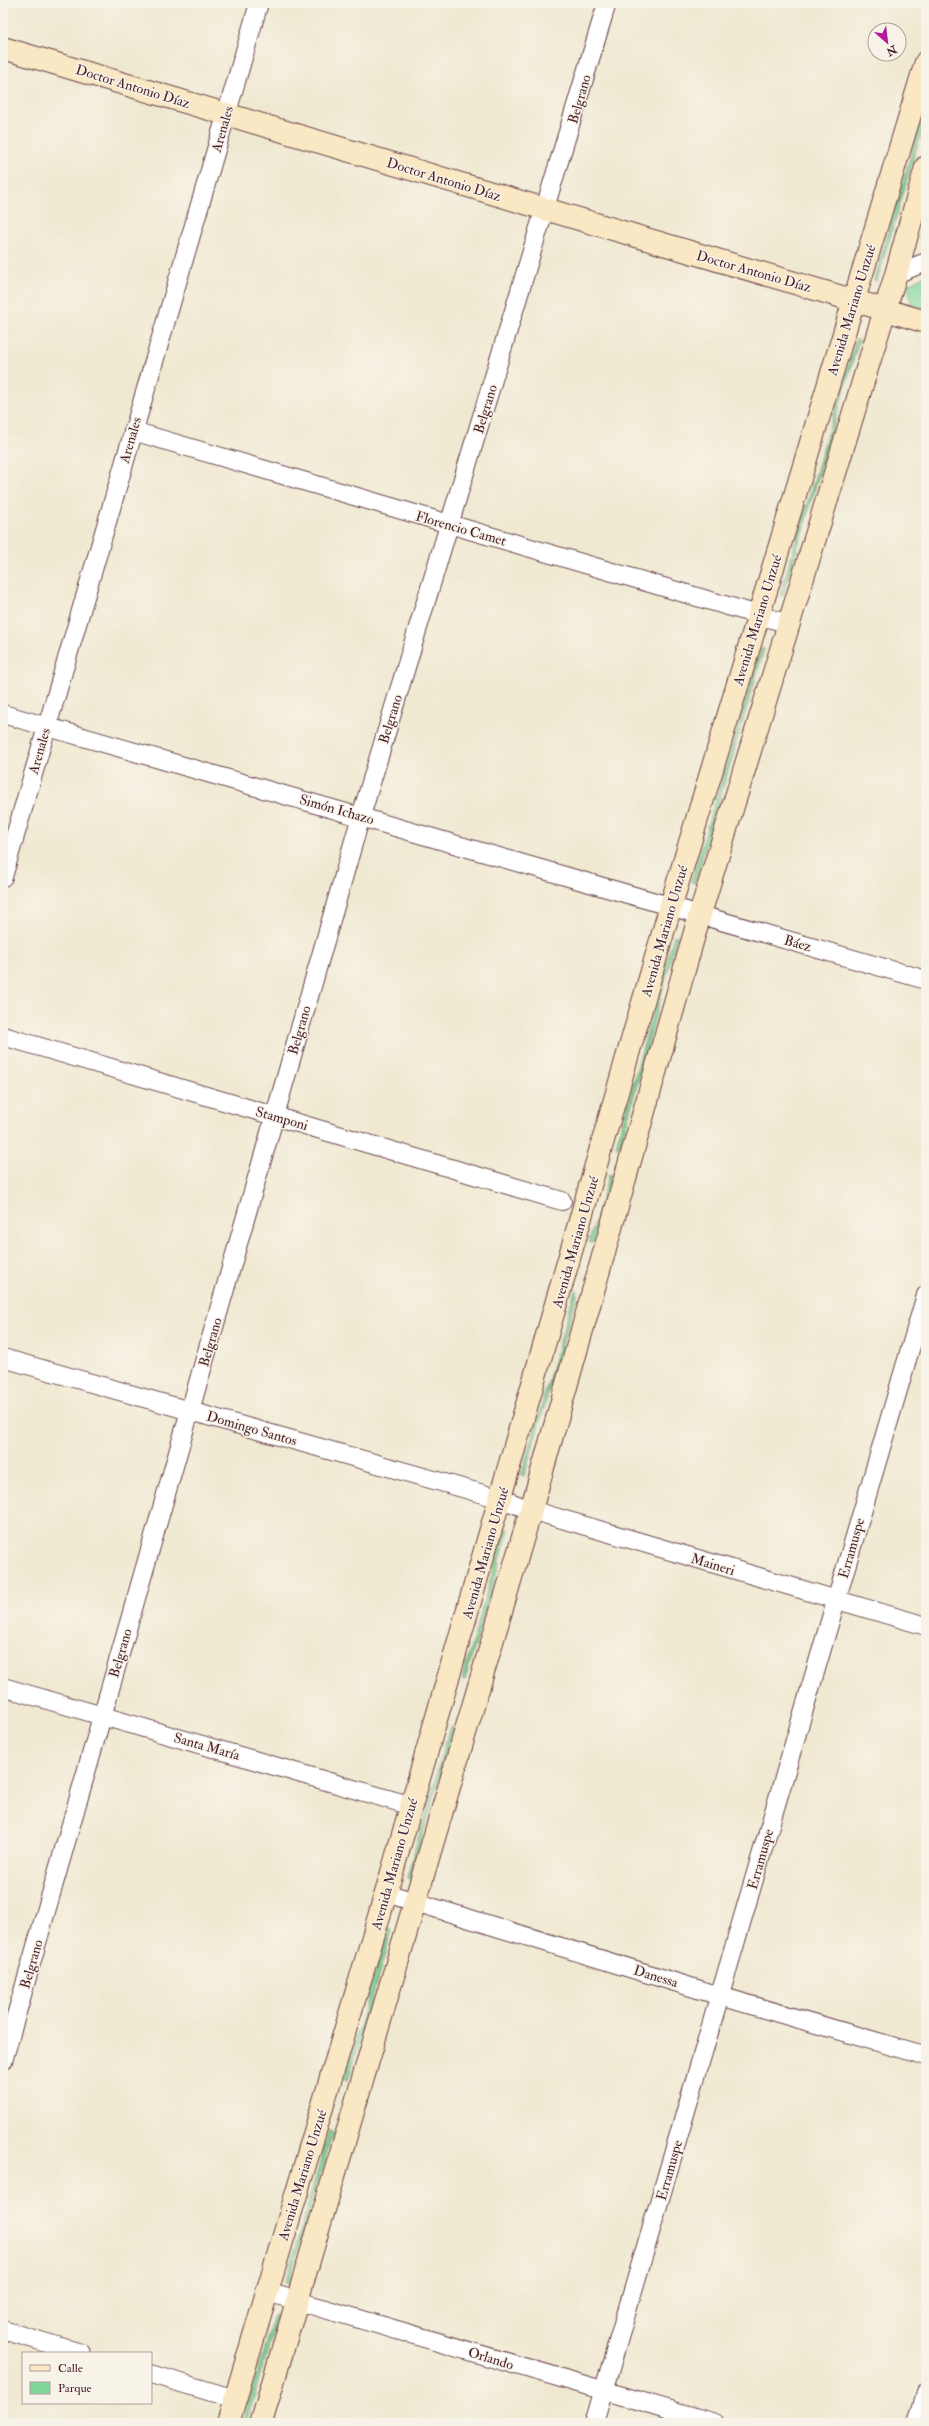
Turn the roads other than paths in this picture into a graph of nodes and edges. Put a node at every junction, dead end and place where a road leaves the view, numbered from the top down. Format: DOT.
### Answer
graph roads {
  1 [pos="259,3"];
  2 [pos="607,3"];
  3 [pos="3,48"];
  4 [pos="926,62"];
  5 [pos="226,114"];
  6 [pos="926,167"];
  7 [pos="546,209"];
  8 [pos="926,262"];
  9 [pos="896,274"];
  10 [pos="853,300"];
  11 [pos="884,310"];
  12 [pos="926,322"];
  13 [pos="133,431"];
  14 [pos="450,525"];
  15 [pos="758,615"];
  16 [pos="789,624"];
  17 [pos="3,714"];
  18 [pos="46,725"];
  19 [pos="361,816"];
  20 [pos="3,877"];
  21 [pos="671,905"];
  22 [pos="700,914"];
  23 [pos="926,980"];
  24 [pos="3,1036"];
  25 [pos="274,1116"];
  26 [pos="599,1156"];
  27 [pos="629,1166"];
  28 [pos="562,1201"];
  29 [pos="568,1266"];
  30 [pos="598,1274"];
  31 [pos="926,1295"];
  32 [pos="3,1358"];
  33 [pos="190,1411"];
  34 [pos="501,1499"];
  35 [pos="531,1510"];
  36 [pos="836,1601"];
  37 [pos="926,1626"];
  38 [pos="3,1687"];
  39 [pos="442,1701"];
  40 [pos="473,1708"];
  41 [pos="102,1716"];
  42 [pos="412,1806"];
  43 [pos="386,1893"];
  44 [pos="416,1903"];
  45 [pos="720,1996"];
  46 [pos="11,2006"];
  47 [pos="926,2056"];
  48 [pos="3,2061"];
  49 [pos="267,2292"];
  50 [pos="298,2300"];
  51 [pos="3,2330"];
  52 [pos="78,2352"];
  53 [pos="152,2374"];
  54 [pos="604,2391"];
  55 [pos="926,2393"];
  56 [pos="235,2399"];
  57 [pos="228,2423"];
  58 [pos="261,2423"];
  59 [pos="594,2423"];
  60 [pos="715,2423"];
  61 [pos="917,2423"];
  1 -- 5 [label="street, Arenales"];
  2 -- 7 [label="street, Belgrano"];
  3 -- 5 [label="main road, Doctor Antonio Díaz"];
  4 -- 10 [label="main road, Avenida Mariano Unzué"];
  5 -- 7 [label="main road, Doctor Antonio Díaz"];
  5 -- 13 [label="street, Arenales"];
  6 -- 9 [label="main road"];
  7 -- 10 [label="main road, Doctor Antonio Díaz"];
  7 -- 14 [label="street, Belgrano"];
  8 -- 9 [label="street"];
  9 -- 11 [label="main road"];
  10 -- 11 [label="main road, Doctor Antonio Díaz"];
  10 -- 15 [label="main road, Avenida Mariano Unzué"];
  11 -- 12 [label="main road, Doctor Antonio Díaz"];
  11 -- 16 [label="main road"];
  13 -- 14 [label="street, Florencio Camet"];
  13 -- 18 [label="street, Arenales"];
  14 -- 15 [label="street, Florencio Camet"];
  14 -- 19 [label="street, Belgrano"];
  15 -- 16 [label="street, Florencio Camet"];
  15 -- 21 [label="main road, Avenida Mariano Unzué"];
  16 -- 22 [label="main road"];
  17 -- 18 [label="street, Simón Ichazo"];
  18 -- 19 [label="street, Simón Ichazo"];
  18 -- 20 [label="street, Arenales"];
  19 -- 21 [label="street, Simón Ichazo"];
  19 -- 25 [label="street, Belgrano"];
  21 -- 22 [label="street, Báez"];
  21 -- 26 [label="main road, Avenida Mariano Unzué"];
  22 -- 23 [label="street, Báez"];
  22 -- 27 [label="main road"];
  24 -- 25 [label="street, Stamponi"];
  25 -- 28 [label="street, Stamponi"];
  25 -- 33 [label="street, Belgrano"];
  26 -- 27 [label="main road"];
  26 -- 29 [label="main road, Avenida Mariano Unzué"];
  27 -- 30 [label="main road"];
  29 -- 30 [label="main road"];
  29 -- 34 [label="main road, Avenida Mariano Unzué"];
  30 -- 35 [label="main road"];
  31 -- 36 [label="street, Erramuspe"];
  32 -- 33 [label="street, Domingo Santos"];
  33 -- 34 [label="street, Domingo Santos"];
  33 -- 41 [label="street, Belgrano"];
  34 -- 35 [label="street, Maineri"];
  34 -- 39 [label="main road, Avenida Mariano Unzué"];
  35 -- 36 [label="street, Maineri"];
  35 -- 40 [label="main road"];
  36 -- 37 [label="street, Maineri"];
  36 -- 45 [label="street, Erramuspe"];
  38 -- 41 [label="street, Santa María"];
  39 -- 40 [label="main road"];
  39 -- 42 [label="main road, Avenida Mariano Unzué"];
  40 -- 44 [label="main road"];
  41 -- 42 [label="street, Santa María"];
  41 -- 46 [label="street, Belgrano"];
  42 -- 43 [label="main road, Avenida Mariano Unzué"];
  43 -- 44 [label="street, Danessa"];
  43 -- 49 [label="main road, Avenida Mariano Unzué"];
  44 -- 45 [label="street, Danessa"];
  44 -- 50 [label="main road"];
  45 -- 47 [label="street, Danessa"];
  45 -- 54 [label="street, Erramuspe"];
  46 -- 48 [label="street, Belgrano"];
  49 -- 50 [label="street, Orlando"];
  49 -- 56 [label="main road, Avenida Mariano Unzué"];
  50 -- 54 [label="street, Orlando"];
  50 -- 58 [label="main road"];
  51 -- 52 [label="street"];
  53 -- 56 [label="street"];
  54 -- 59 [label="street, Erramuspe"];
  54 -- 60 [label="street, Orlando"];
  55 -- 61 [label="street"];
  56 -- 57 [label="main road, Avenida Mariano Unzué"];
}
